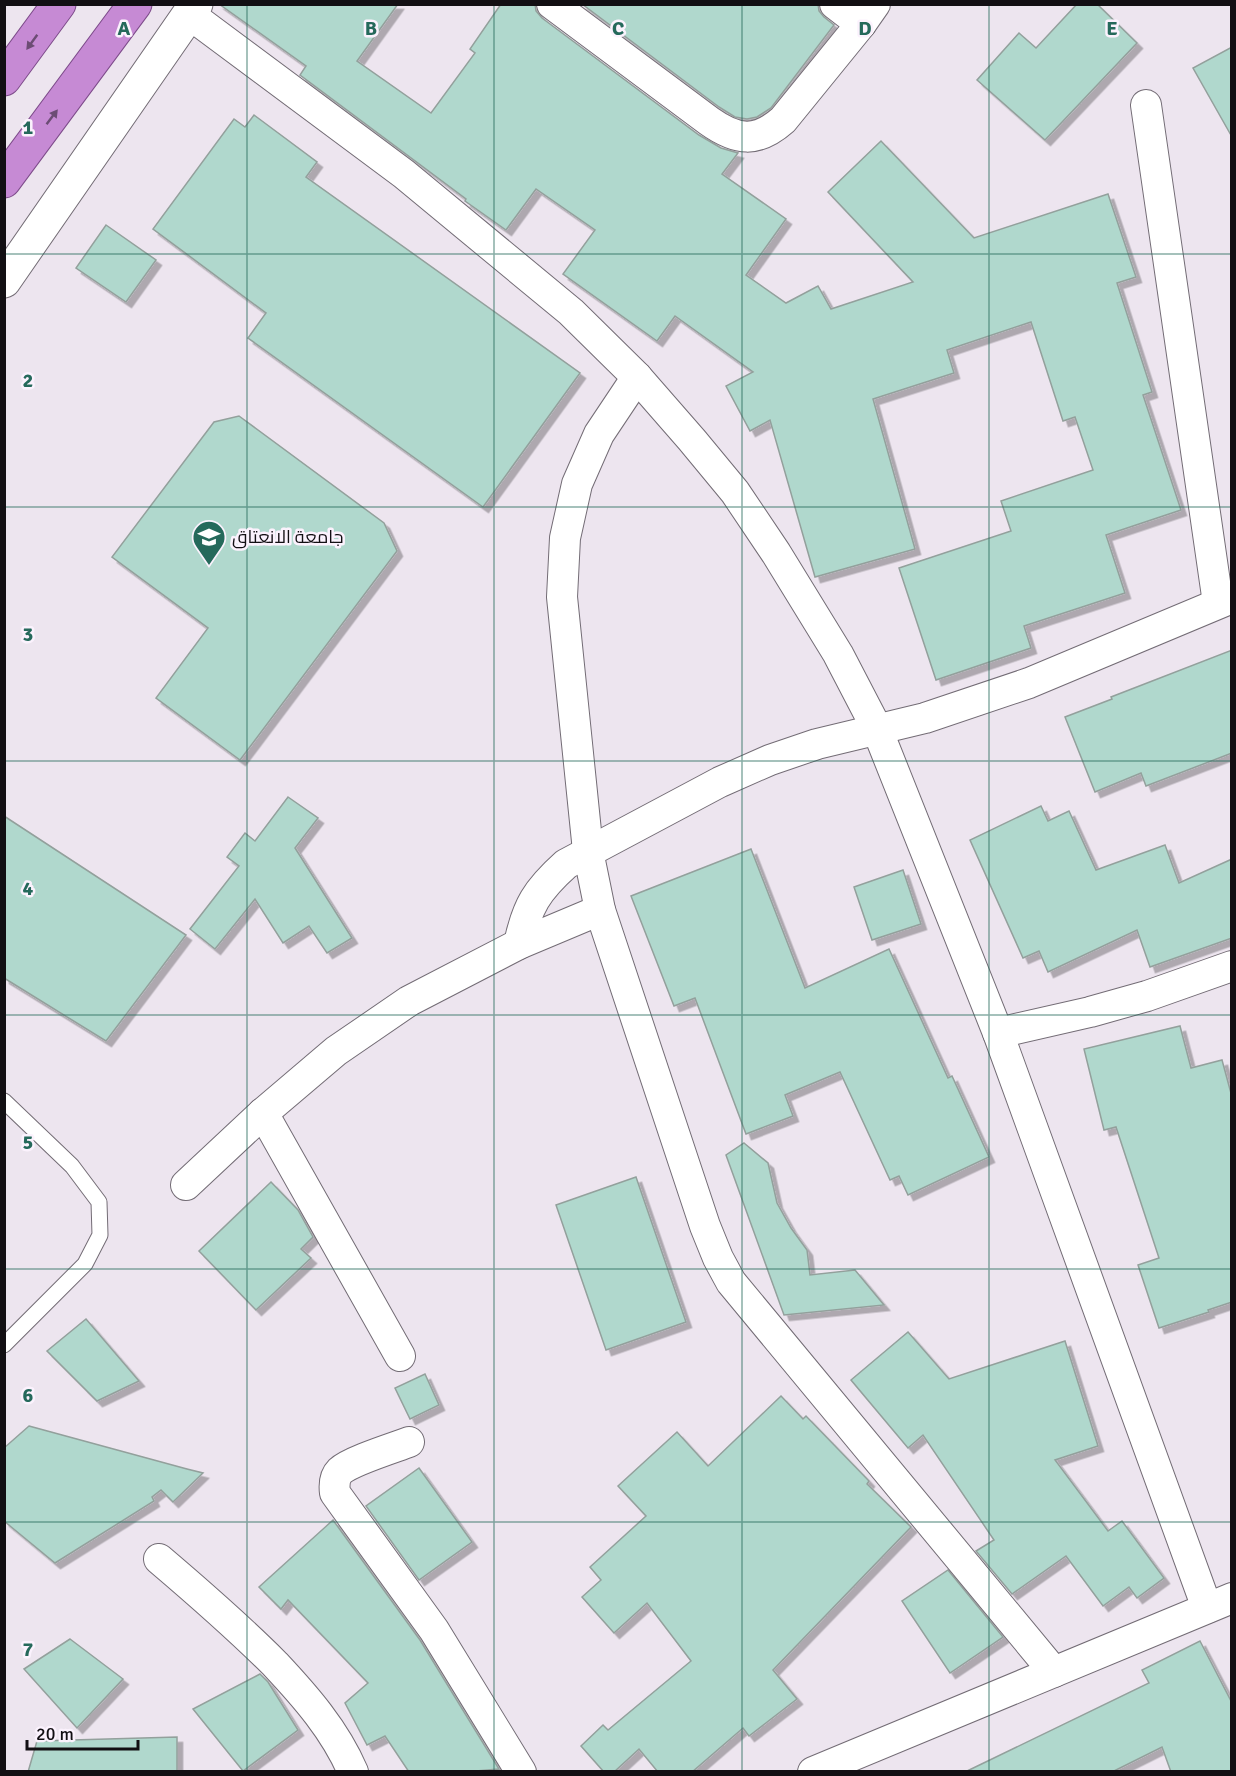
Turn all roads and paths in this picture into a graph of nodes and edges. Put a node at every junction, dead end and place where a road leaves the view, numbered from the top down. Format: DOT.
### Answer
graph roads {
  1 [pos="59,4"];
  2 [pos="135,4"];
  3 [pos="552,4"];
  4 [pos="835,4"];
  5 [pos="192,9"];
  6 [pos="868,14"];
  7 [pos="4,79"];
  8 [pos="1146,105"];
  9 [pos="4,181"];
  10 [pos="4,281"];
  11 [pos="637,377"];
  12 [pos="1225,601"];
  13 [pos="877,729"];
  14 [pos="588,851"];
  15 [pos="600,910"];
  16 [pos="519,945"];
  17 [pos="1232,966"];
  18 [pos="998,1033"];
  19 [pos="4,1101"];
  20 [pos="263,1113"];
  21 [pos="186,1185"];
  22 [pos="4,1345"];
  23 [pos="400,1356"];
  24 [pos="409,1442"];
  25 [pos="159,1559"];
  26 [pos="1219,1603"];
  27 [pos="1054,1672"];
  28 [pos="353,1772"];
  29 [pos="521,1772"];
  30 [pos="813,1772"];
  1 -- 7 [label="highway, one-way"];
  9 -- 2 [label="highway, one-way"];
  3 -- 6 [label="street"];
  4 -- 6 [label="street"];
  5 -- 10 [label="street"];
  5 -- 11 [label="street"];
  8 -- 12 [label="street"];
  11 -- 13 [label="street"];
  11 -- 14 [label="street"];
  12 -- 13 [label="street"];
  13 -- 14 [label="street"];
  13 -- 18 [label="street"];
  14 -- 15 [label="street"];
  14 -- 16 [label="street"];
  15 -- 16 [label="street"];
  15 -- 27 [label="street"];
  16 -- 20 [label="street"];
  17 -- 18 [label="street"];
  18 -- 26 [label="street"];
  19 -- 22 [label="lane"];
  20 -- 21 [label="street"];
  20 -- 23 [label="street"];
  24 -- 29 [label="street"];
  25 -- 28 [label="street"];
  26 -- 27 [label="street"];
  27 -- 30 [label="street"];
}
